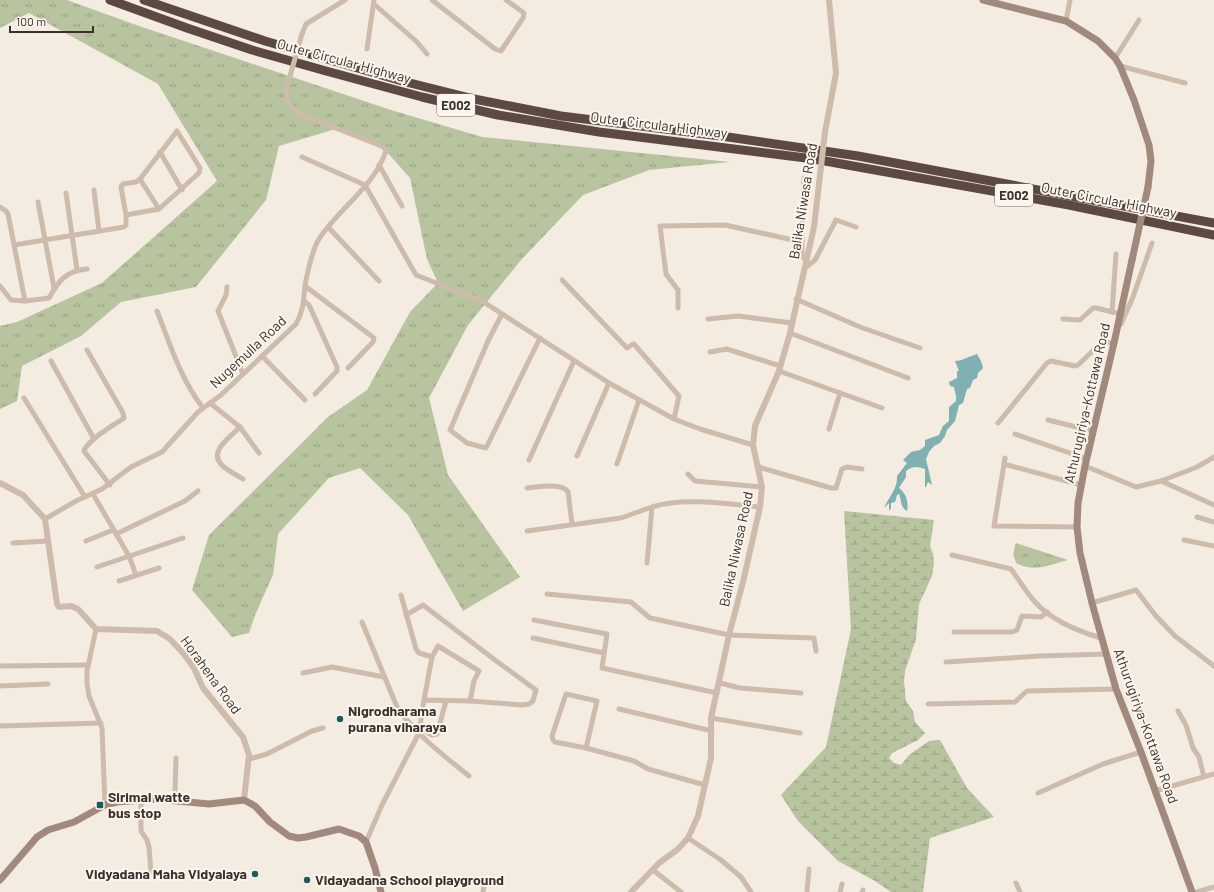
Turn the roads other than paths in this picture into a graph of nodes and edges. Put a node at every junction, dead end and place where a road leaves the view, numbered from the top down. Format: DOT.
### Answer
graph roads {
  1 [pos="110,0"];
  2 [pos="144,0"];
  3 [pos="345,0"];
  4 [pos="432,0"];
  5 [pos="506,0"];
  6 [pos="829,0"];
  7 [pos="983,0"];
  8 [pos="1070,0"];
  9 [pos="374,2"];
  10 [pos="1139,20"];
  11 [pos="1066,21"];
  12 [pos="367,49"];
  13 [pos="427,54"];
  14 [pos="1115,58"];
  15 [pos="1120,66"];
  16 [pos="1185,83"];
  17 [pos="160,152"];
  18 [pos="302,157"];
  19 [pos="379,165"];
  20 [pos="804,178"];
  21 [pos="140,179"];
  22 [pos="365,185"];
  23 [pos="94,190"];
  24 [pos="182,190"];
  25 [pos="66,193"];
  26 [pos="38,202"];
  27 [pos="402,206"];
  28 [pos="0,207"];
  29 [pos="159,209"];
  30 [pos="126,215"];
  31 [pos="1214,223"];
  32 [pos="328,227"];
  33 [pos="856,227"];
  34 [pos="100,231"];
  35 [pos="71,235"];
  36 [pos="1214,235"];
  37 [pos="45,239"];
  38 [pos="802,242"];
  39 [pos="1152,243"];
  40 [pos="14,245"];
  41 [pos="1116,254"];
  42 [pos="806,265"];
  43 [pos="88,269"];
  44 [pos="77,270"];
  45 [pos="379,280"];
  46 [pos="562,280"];
  47 [pos="0,286"];
  48 [pos="305,286"];
  49 [pos="227,287"];
  50 [pos="54,288"];
  51 [pos="796,299"];
  52 [pos="304,300"];
  53 [pos="25,301"];
  54 [pos="678,308"];
  55 [pos="157,311"];
  56 [pos="1112,312"];
  57 [pos="502,314"];
  58 [pos="1121,314"];
  59 [pos="708,319"];
  60 [pos="1063,319"];
  61 [pos="792,323"];
  62 [pos="1117,332"];
  63 [pos="790,333"];
  64 [pos="540,338"];
  65 [pos="1114,343"];
  66 [pos="920,348"];
  67 [pos="87,350"];
  68 [pos="710,352"];
  69 [pos="262,356"];
  70 [pos="574,361"];
  71 [pos="51,362"];
  72 [pos="348,368"];
  73 [pos="779,369"];
  74 [pos="243,374"];
  75 [pos="908,378"];
  76 [pos="609,383"];
  77 [pos="840,393"];
  78 [pos="315,394"];
  79 [pos="24,398"];
  80 [pos="305,400"];
  81 [pos="639,400"];
  82 [pos="210,403"];
  83 [pos="203,408"];
  84 [pos="882,408"];
  85 [pos="674,419"];
  86 [pos="1048,420"];
  87 [pos="998,423"];
  88 [pos="240,427"];
  89 [pos="829,429"];
  90 [pos="1093,431"];
  91 [pos="1015,434"];
  92 [pos="94,439"];
  93 [pos="753,444"];
  94 [pos="259,453"];
  95 [pos="577,456"];
  96 [pos="1214,457"];
  97 [pos="1005,458"];
  98 [pos="529,460"];
  99 [pos="1086,463"];
  100 [pos="617,464"];
  101 [pos="1004,464"];
  102 [pos="758,467"];
  103 [pos="862,469"];
  104 [pos="688,474"];
  105 [pos="243,479"];
  106 [pos="1161,481"];
  107 [pos="0,484"];
  108 [pos="110,485"];
  109 [pos="1081,485"];
  110 [pos="762,487"];
  111 [pos="527,488"];
  112 [pos="198,491"];
  113 [pos="93,494"];
  114 [pos="84,497"];
  115 [pos="1214,505"];
  116 [pos="652,507"];
  117 [pos="760,507"];
  118 [pos="1197,517"];
  119 [pos="45,519"];
  120 [pos="1214,522"];
  121 [pos="572,524"];
  122 [pos="1077,526"];
  123 [pos="527,531"];
  124 [pos="114,532"];
  125 [pos="183,538"];
  126 [pos="1184,540"];
  127 [pos="48,541"];
  128 [pos="86,541"];
  129 [pos="13,543"];
  130 [pos="1214,546"];
  131 [pos="952,555"];
  132 [pos="129,556"];
  133 [pos="647,563"];
  134 [pos="97,567"];
  135 [pos="159,568"];
  136 [pos="136,575"];
  137 [pos="119,581"];
  138 [pos="547,594"];
  139 [pos="401,595"];
  140 [pos="1092,603"];
  141 [pos="1047,612"];
  142 [pos="406,615"];
  143 [pos="534,620"];
  144 [pos="362,622"];
  145 [pos="96,629"];
  146 [pos="954,632"];
  147 [pos="729,635"];
  148 [pos="533,638"];
  149 [pos="1101,638"];
  150 [pos="816,651"];
  151 [pos="604,653"];
  152 [pos="1106,654"];
  153 [pos="432,657"];
  154 [pos="946,662"];
  155 [pos="88,665"];
  156 [pos="0,666"];
  157 [pos="1214,666"];
  158 [pos="303,673"];
  159 [pos="384,677"];
  160 [pos="720,683"];
  161 [pos="48,684"];
  162 [pos="0,686"];
  163 [pos="1116,690"];
  164 [pos="717,693"];
  165 [pos="801,693"];
  166 [pos="424,700"];
  167 [pos="446,701"];
  168 [pos="470,701"];
  169 [pos="928,704"];
  170 [pos="619,709"];
  171 [pos="1178,711"];
  172 [pos="712,718"];
  173 [pos="100,723"];
  174 [pos="0,726"];
  175 [pos="323,728"];
  176 [pos="419,730"];
  177 [pos="712,731"];
  178 [pos="800,733"];
  179 [pos="586,748"];
  180 [pos="1141,752"];
  181 [pos="176,758"];
  182 [pos="248,759"];
  183 [pos="1214,774"];
  184 [pos="469,776"];
  185 [pos="1204,777"];
  186 [pos="704,786"];
  187 [pos="1155,791"];
  188 [pos="1038,793"];
  189 [pos="140,800"];
  190 [pos="244,800"];
  191 [pos="173,802"];
  192 [pos="105,805"];
  193 [pos="688,838"];
  194 [pos="366,842"];
  195 [pos="809,869"];
  196 [pos="653,870"];
  197 [pos="151,873"];
  198 [pos="0,880"];
  199 [pos="1016,883"];
  200 [pos="842,884"];
  201 [pos="484,886"];
  202 [pos="1214,886"];
  203 [pos="381,892"];
  204 [pos="483,892"];
  205 [pos="631,892"];
  206 [pos="682,892"];
  207 [pos="751,892"];
  208 [pos="807,892"];
  209 [pos="840,892"];
  210 [pos="1020,892"];
  211 [pos="1192,892"];
  212 [pos="1197,892"];
  1 -- 36 [label="highway, Outer Circular Highway / E002"];
  2 -- 31 [label="highway, Outer Circular Highway / E002"];
  3 -- 19 [label="street, Nugemulla Road, bridge"];
  4 -- 5 [label="street"];
  6 -- 42 [label="street, Balika Niwasa Road, bridge"];
  7 -- 11 [label="main road, Athurugiriya-Kottawa Road"];
  8 -- 11 [label="street"];
  9 -- 12 [label="street"];
  9 -- 13 [label="street"];
  10 -- 14 [label="street"];
  11 -- 14 [label="main road, Athurugiriya-Kottawa Road"];
  14 -- 15 [label="main road, Athurugiriya-Kottawa Road"];
  15 -- 16 [label="street"];
  15 -- 58 [label="main road, Athurugiriya-Kottawa Road, bridge"];
  17 -- 21 [label="street"];
  17 -- 24 [label="street"];
  17 -- 24 [label="street"];
  18 -- 22 [label="street"];
  19 -- 22 [label="street, Nugemulla Road"];
  19 -- 27 [label="street"];
  20 -- 38 [label="street"];
  21 -- 29 [label="street"];
  21 -- 30 [label="street"];
  22 -- 32 [label="street, Nugemulla Road"];
  22 -- 57 [label="street"];
  23 -- 34 [label="street"];
  24 -- 29 [label="street"];
  25 -- 35 [label="street"];
  26 -- 37 [label="street"];
  28 -- 40 [label="street"];
  29 -- 30 [label="street"];
  30 -- 34 [label="street"];
  32 -- 45 [label="street"];
  32 -- 48 [label="street, Nugemulla Road"];
  33 -- 42 [label="street"];
  34 -- 35 [label="street"];
  35 -- 37 [label="street"];
  35 -- 44 [label="street"];
  37 -- 40 [label="street"];
  37 -- 50 [label="street"];
  38 -- 42 [label="street"];
  38 -- 54 [label="street"];
  39 -- 62 [label="street"];
  40 -- 53 [label="street"];
  41 -- 56 [label="street"];
  42 -- 51 [label="street, Balika Niwasa Road"];
  43 -- 44 [label="street"];
  44 -- 50 [label="street"];
  46 -- 85 [label="street"];
  47 -- 53 [label="street"];
  48 -- 52 [label="street, Nugemulla Road"];
  48 -- 72 [label="street"];
  49 -- 74 [label="street"];
  50 -- 53 [label="street"];
  51 -- 61 [label="street, Balika Niwasa Road"];
  51 -- 66 [label="street"];
  52 -- 69 [label="street, Nugemulla Road"];
  52 -- 78 [label="street"];
  55 -- 83 [label="street"];
  56 -- 58 [label="street"];
  56 -- 60 [label="street"];
  57 -- 64 [label="street"];
  57 -- 64 [label="street"];
  58 -- 62 [label="main road, Athurugiriya-Kottawa Road"];
  59 -- 61 [label="street"];
  61 -- 63 [label="street, Balika Niwasa Road"];
  62 -- 65 [label="main road, Athurugiriya-Kottawa Road"];
  63 -- 73 [label="street, Balika Niwasa Road"];
  63 -- 75 [label="street"];
  64 -- 70 [label="street"];
  65 -- 87 [label="street"];
  65 -- 90 [label="main road, Athurugiriya-Kottawa Road"];
  67 -- 92 [label="street"];
  68 -- 73 [label="street"];
  69 -- 74 [label="street, Nugemulla Road"];
  69 -- 80 [label="street"];
  70 -- 76 [label="street"];
  70 -- 98 [label="street"];
  71 -- 92 [label="street"];
  73 -- 77 [label="street"];
  73 -- 93 [label="street, Balika Niwasa Road"];
  74 -- 82 [label="street, Nugemulla Road"];
  76 -- 81 [label="street"];
  76 -- 95 [label="street"];
  77 -- 84 [label="street"];
  77 -- 89 [label="street"];
  79 -- 114 [label="street"];
  81 -- 85 [label="street"];
  81 -- 100 [label="street"];
  82 -- 83 [label="street, Nugemulla Road"];
  82 -- 88 [label="street"];
  83 -- 108 [label="street, Nugemulla Road"];
  85 -- 93 [label="street"];
  86 -- 90 [label="street"];
  88 -- 94 [label="street"];
  88 -- 105 [label="street"];
  90 -- 99 [label="main road, Athurugiriya-Kottawa Road"];
  91 -- 99 [label="street"];
  92 -- 108 [label="street"];
  93 -- 102 [label="street, Balika Niwasa Road"];
  96 -- 106 [label="street"];
  97 -- 101 [label="street"];
  99 -- 106 [label="street"];
  99 -- 109 [label="main road, Athurugiriya-Kottawa Road"];
  101 -- 109 [label="street"];
  101 -- 122 [label="street"];
  102 -- 103 [label="street"];
  102 -- 110 [label="street, Balika Niwasa Road"];
  104 -- 110 [label="street"];
  106 -- 115 [label="street"];
  107 -- 119 [label="street"];
  108 -- 113 [label="street, Nugemulla Road"];
  109 -- 122 [label="main road, Athurugiriya-Kottawa Road"];
  110 -- 117 [label="street, Balika Niwasa Road"];
  111 -- 121 [label="street"];
  112 -- 124 [label="street"];
  113 -- 114 [label="street, Nugemulla Road"];
  113 -- 124 [label="street"];
  114 -- 119 [label="street, Nugemulla Road"];
  116 -- 117 [label="street"];
  116 -- 121 [label="street"];
  116 -- 133 [label="street"];
  117 -- 147 [label="street, Balika Niwasa Road"];
  118 -- 120 [label="street"];
  119 -- 127 [label="street"];
  121 -- 123 [label="street"];
  122 -- 140 [label="main road, Athurugiriya-Kottawa Road"];
  124 -- 128 [label="street"];
  124 -- 132 [label="street"];
  125 -- 132 [label="street"];
  126 -- 130 [label="street"];
  127 -- 129 [label="street"];
  127 -- 145 [label="street"];
  131 -- 141 [label="street"];
  132 -- 134 [label="street"];
  132 -- 136 [label="street"];
  135 -- 136 [label="street"];
  136 -- 137 [label="street"];
  138 -- 147 [label="street"];
  139 -- 142 [label="street"];
  140 -- 149 [label="main road, Athurugiriya-Kottawa Road"];
  140 -- 157 [label="street"];
  141 -- 146 [label="street"];
  141 -- 149 [label="street"];
  142 -- 153 [label="street"];
  142 -- 168 [label="street"];
  143 -- 151 [label="street"];
  144 -- 159 [label="street"];
  145 -- 155 [label="street"];
  145 -- 182 [label="street, Horahena Road"];
  147 -- 150 [label="street"];
  147 -- 160 [label="street, Balika Niwasa Road"];
  148 -- 151 [label="street"];
  149 -- 152 [label="main road, Athurugiriya-Kottawa Road"];
  151 -- 164 [label="street"];
  152 -- 154 [label="street"];
  152 -- 163 [label="main road, Athurugiriya-Kottawa Road"];
  153 -- 166 [label="street"];
  153 -- 168 [label="street"];
  155 -- 156 [label="street"];
  155 -- 173 [label="street"];
  158 -- 159 [label="street"];
  159 -- 176 [label="street"];
  160 -- 164 [label="street, Balika Niwasa Road"];
  160 -- 165 [label="street"];
  161 -- 162 [label="street"];
  163 -- 169 [label="street"];
  163 -- 180 [label="main road, Athurugiriya-Kottawa Road"];
  164 -- 172 [label="street, Balika Niwasa Road"];
  166 -- 167 [label="street"];
  166 -- 176 [label="street"];
  167 -- 168 [label="street"];
  167 -- 176 [label="street"];
  170 -- 177 [label="street"];
  171 -- 185 [label="street"];
  172 -- 177 [label="street, Balika Niwasa Road"];
  172 -- 178 [label="street"];
  173 -- 174 [label="street"];
  173 -- 192 [label="street"];
  175 -- 182 [label="street"];
  176 -- 184 [label="street"];
  176 -- 194 [label="street"];
  177 -- 186 [label="street, Balika Niwasa Road"];
  179 -- 179 [label="street"];
  179 -- 186 [label="street"];
  180 -- 187 [label="main road, Athurugiriya-Kottawa Road"];
  180 -- 188 [label="street"];
  181 -- 191 [label="street"];
  182 -- 190 [label="street, Horahena Road"];
  183 -- 185 [label="street"];
  185 -- 187 [label="street"];
  186 -- 193 [label="street, Balika Niwasa Road"];
  187 -- 211 [label="main road, Athurugiriya-Kottawa Road"];
  189 -- 191 [label="main road"];
  189 -- 192 [label="main road"];
  189 -- 197 [label="street"];
  190 -- 191 [label="main road"];
  190 -- 194 [label="main road"];
  192 -- 198 [label="main road"];
  193 -- 196 [label="street, Balika Niwasa Road"];
  193 -- 207 [label="street"];
  194 -- 203 [label="main road"];
  195 -- 208 [label="street"];
  196 -- 205 [label="street, Balika Niwasa Road"];
  196 -- 206 [label="street"];
  199 -- 210 [label="street"];
  200 -- 209 [label="street"];
  201 -- 204 [label="street"];
  202 -- 212 [label="street"];
}
